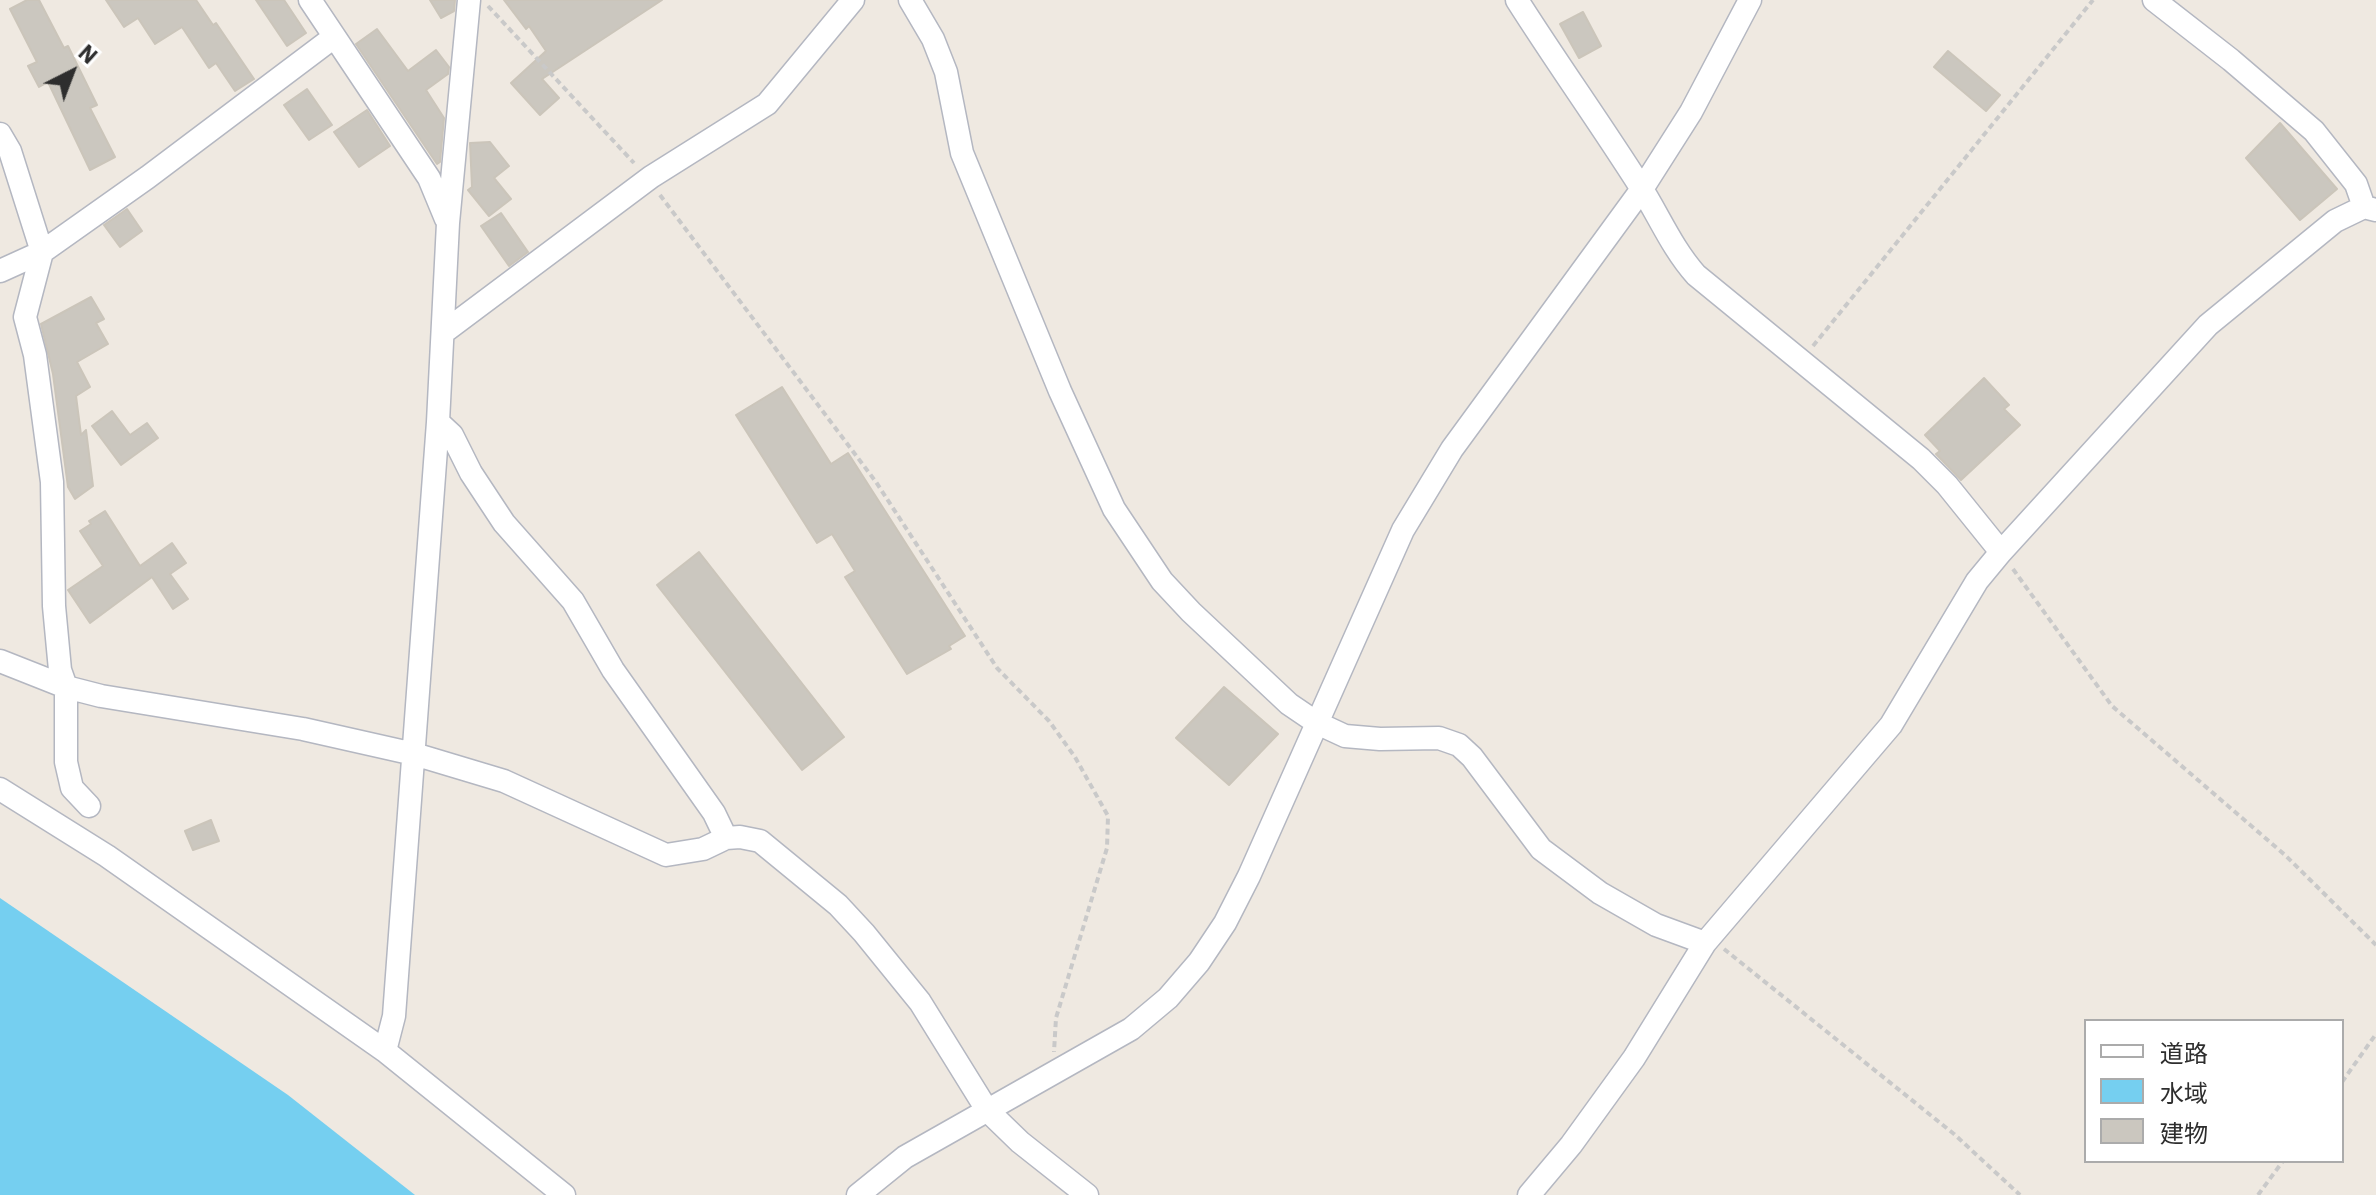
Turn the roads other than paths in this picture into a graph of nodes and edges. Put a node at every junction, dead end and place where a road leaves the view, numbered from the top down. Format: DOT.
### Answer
graph roads {
  1 [pos="310,0"];
  2 [pos="469,0"];
  3 [pos="853,0"];
  4 [pos="910,0"];
  5 [pos="1517,0"];
  6 [pos="1750,0"];
  7 [pos="2154,0"];
  8 [pos="334,37"];
  9 [pos="0,134"];
  10 [pos="1642,189"];
  11 [pos="2370,209"];
  12 [pos="448,223"];
  13 [pos="42,252"];
  14 [pos="0,271"];
  15 [pos="444,332"];
  16 [pos="438,422"];
  17 [pos="2001,552"];
  18 [pos="0,661"];
  19 [pos="66,687"];
  20 [pos="1317,723"];
  21 [pos="414,754"];
  22 [pos="0,789"];
  23 [pos="89,806"];
  24 [pos="726,838"];
  25 [pos="1708,941"];
  26 [pos="385,1051"];
  27 [pos="987,1110"];
  28 [pos="564,1195"];
  29 [pos="858,1195"];
  30 [pos="1087,1195"];
  31 [pos="1529,1195"];
  1 -- 8 [label="street"];
  2 -- 12 [label="street"];
  3 -- 15 [label="street"];
  4 -- 20 [label="street"];
  5 -- 10 [label="street"];
  6 -- 10 [label="street"];
  7 -- 11 [label="street"];
  8 -- 12 [label="street"];
  8 -- 13 [label="street"];
  9 -- 13 [label="street"];
  10 -- 17 [label="street"];
  10 -- 20 [label="street"];
  11 -- 17 [label="street"];
  12 -- 15 [label="street"];
  13 -- 14 [label="street"];
  13 -- 19 [label="street"];
  15 -- 16 [label="street"];
  16 -- 21 [label="street"];
  16 -- 24 [label="street"];
  17 -- 25 [label="street"];
  18 -- 19 [label="street"];
  19 -- 21 [label="street"];
  19 -- 23 [label="street"];
  20 -- 25 [label="street"];
  20 -- 27 [label="street"];
  21 -- 24 [label="street"];
  21 -- 26 [label="street"];
  22 -- 26 [label="street"];
  24 -- 27 [label="street"];
  25 -- 31 [label="street"];
  26 -- 28 [label="street"];
  27 -- 29 [label="street"];
  27 -- 30 [label="street"];
}
